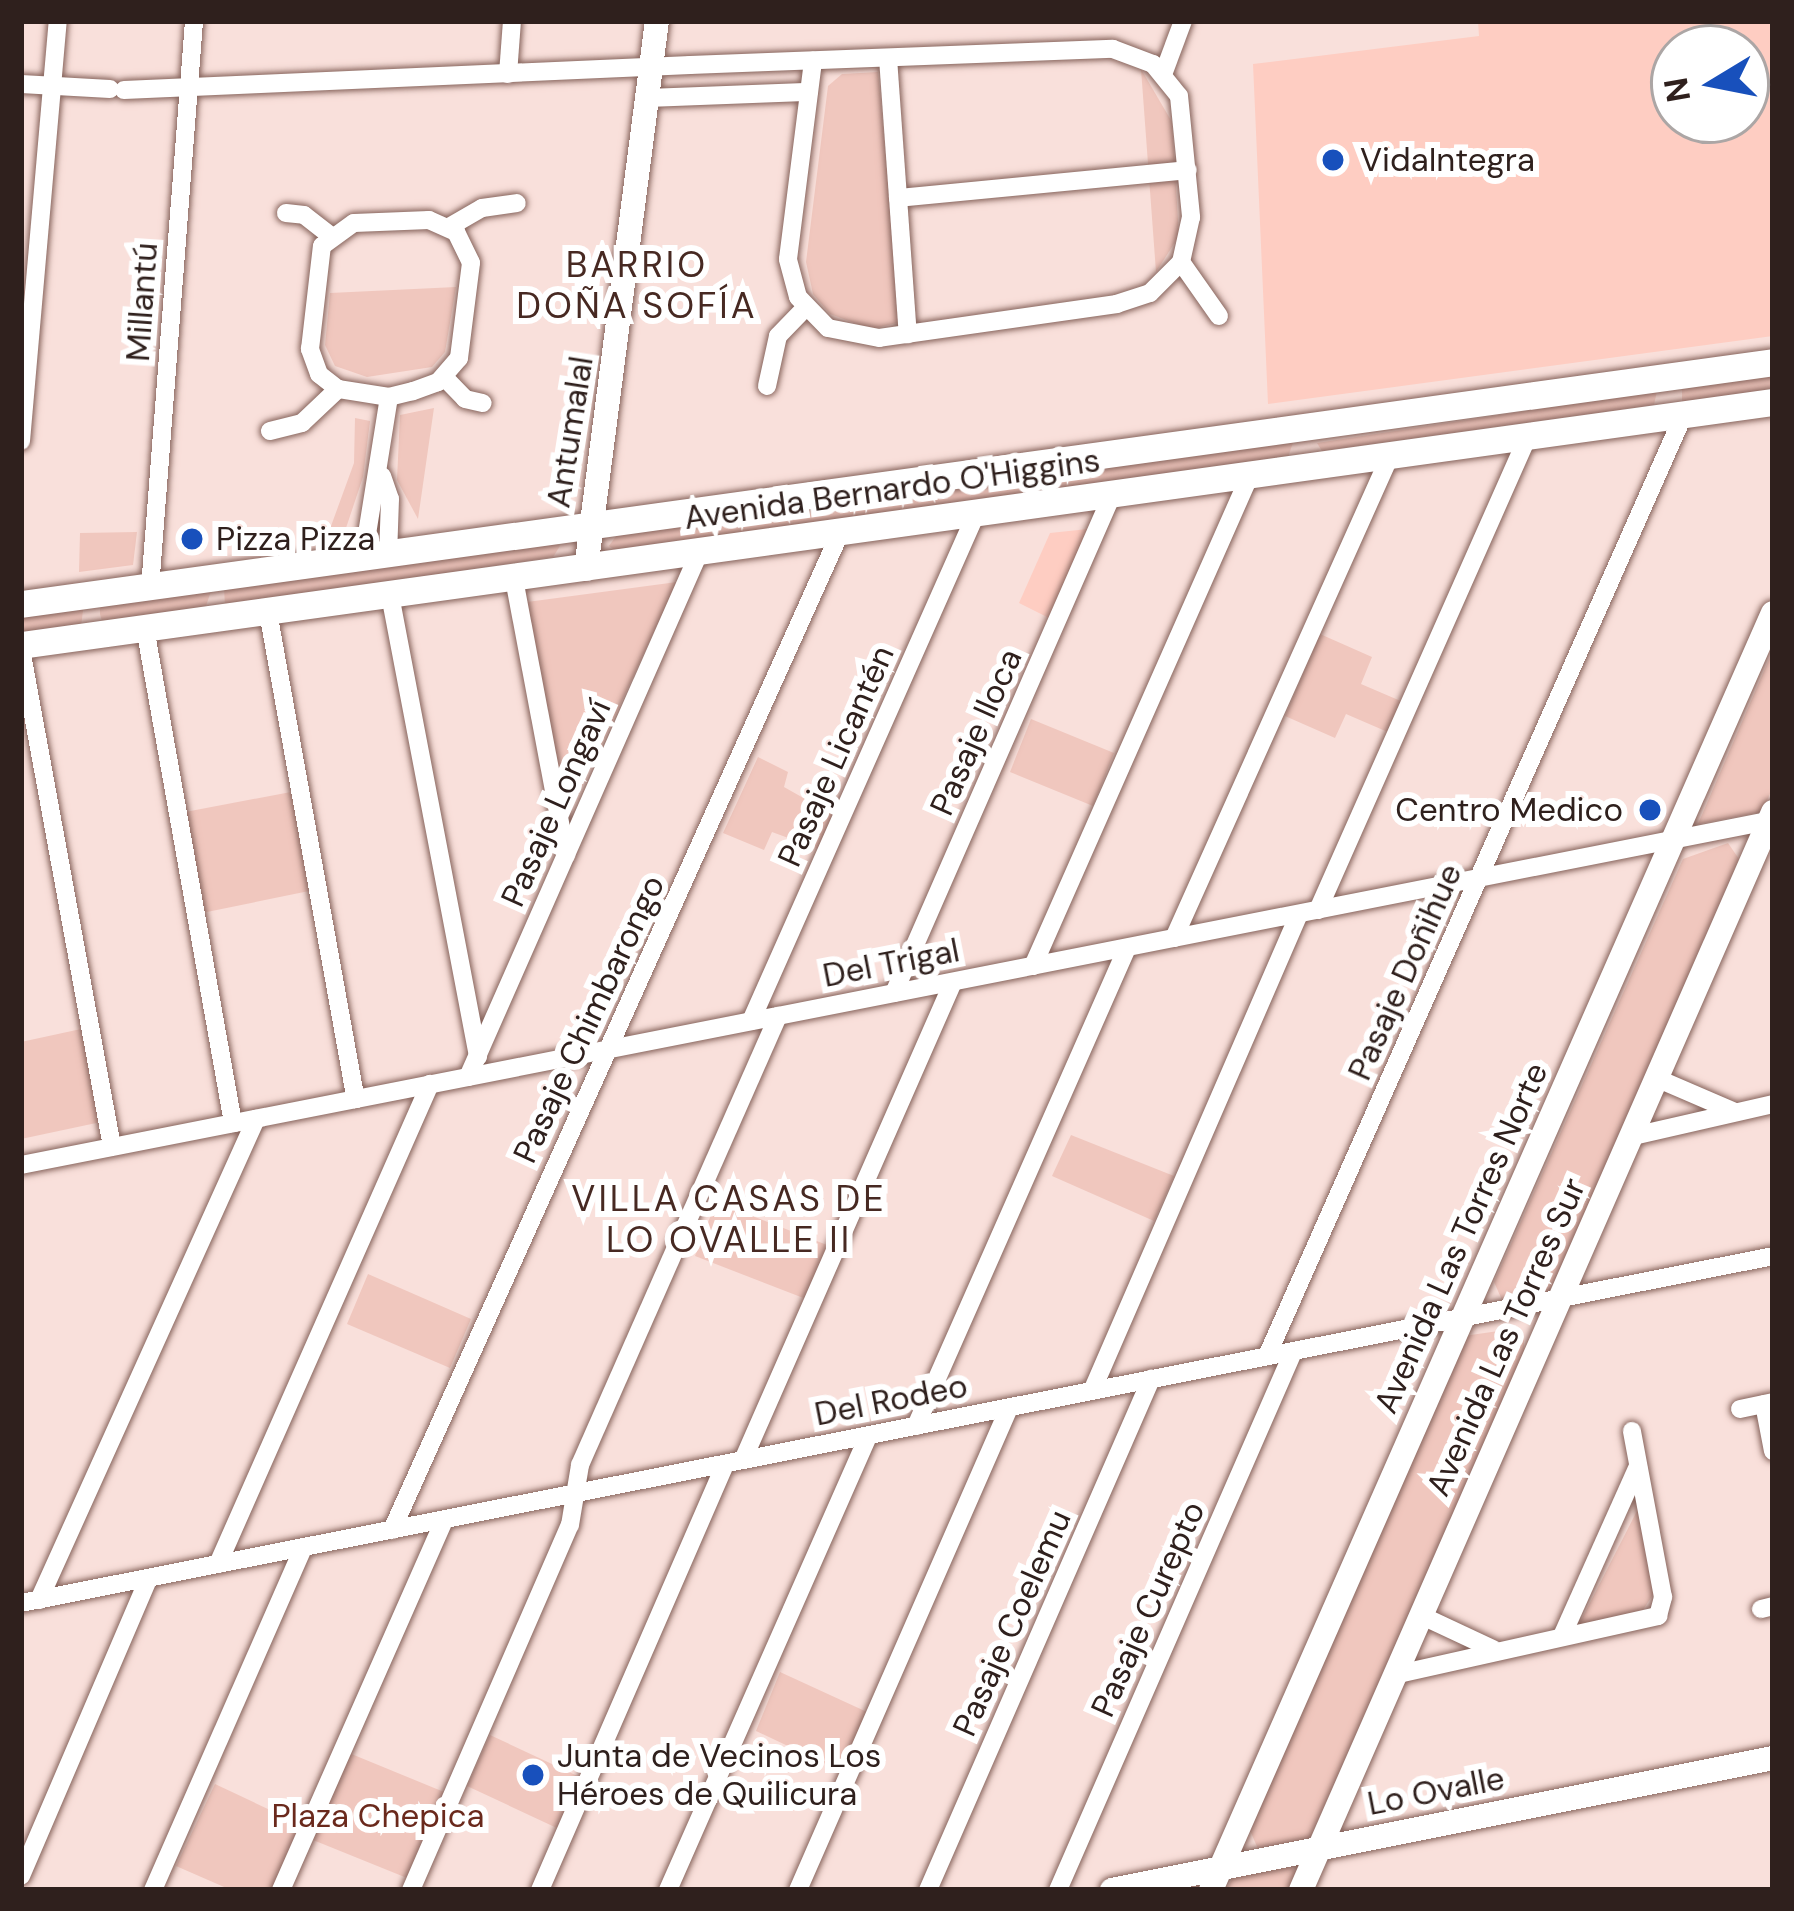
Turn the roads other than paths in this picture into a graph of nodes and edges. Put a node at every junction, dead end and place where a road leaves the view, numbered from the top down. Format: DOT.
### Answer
graph roads {
  1 [pos="58,21"];
  2 [pos="194,21"];
  3 [pos="512,21"];
  4 [pos="657,21"];
  5 [pos="1183,21"];
  6 [pos="888,58"];
  7 [pos="813,61"];
  8 [pos="652,69"];
  9 [pos="1163,72"];
  10 [pos="508,74"];
  11 [pos="21,84"];
  12 [pos="53,84"];
  13 [pos="188,87"];
  14 [pos="809,92"];
  15 [pos="650,98"];
  16 [pos="1188,170"];
  17 [pos="898,198"];
  18 [pos="518,203"];
  19 [pos="42,205"];
  20 [pos="21,208"];
  21 [pos="286,213"];
  22 [pos="449,227"];
  23 [pos="331,236"];
  24 [pos="1181,262"];
  25 [pos="805,308"];
  26 [pos="1219,316"];
  27 [pos="27,325"];
  28 [pos="908,334"];
  29 [pos="1773,362"];
  30 [pos="444,377"];
  31 [pos="767,386"];
  32 [pos="338,389"];
  33 [pos="1538,395"];
  34 [pos="389,397"];
  35 [pos="1773,402"];
  36 [pos="483,403"];
  37 [pos="1684,414"];
  38 [pos="1314,427"];
  39 [pos="270,431"];
  40 [pos="1536,435"];
  41 [pos="21,441"];
  42 [pos="1390,456"];
  43 [pos="1321,465"];
  44 [pos="1250,475"];
  45 [pos="1112,495"];
  46 [pos="976,514"];
  47 [pos="588,529"];
  48 [pos="840,533"];
  49 [pos="699,553"];
  50 [pos="375,558"];
  51 [pos="586,569"];
  52 [pos="213,579"];
  53 [pos="514,579"];
  54 [pos="150,587"];
  55 [pos="103,594"];
  56 [pos="390,595"];
  57 [pos="21,604"];
  58 [pos="268,612"];
  59 [pos="1773,613"];
  60 [pos="215,619"];
  61 [pos="145,628"];
  62 [pos="88,636"];
  63 [pos="21,647"];
  64 [pos="1772,817"];
  65 [pos="1672,841"];
  66 [pos="566,855"];
  67 [pos="1479,879"];
  68 [pos="1309,912"];
  69 [pos="1174,938"];
  70 [pos="1127,947"];
  71 [pos="1033,966"];
  72 [pos="953,982"];
  73 [pos="894,993"];
  74 [pos="778,1016"];
  75 [pos="751,1021"];
  76 [pos="608,1049"];
  77 [pos="478,1057"];
  78 [pos="469,1077"];
  79 [pos="1656,1078"];
  80 [pos="430,1084"];
  81 [pos="356,1099"];
  82 [pos="1773,1104"];
  83 [pos="1735,1112"];
  84 [pos="256,1119"];
  85 [pos="233,1123"];
  86 [pos="1629,1137"];
  87 [pos="112,1147"];
  88 [pos="21,1165"];
  89 [pos="1773,1256"];
  90 [pos="1558,1299"];
  91 [pos="1462,1318"];
  92 [pos="1293,1352"];
  93 [pos="1268,1356"];
  94 [pos="1150,1379"];
  95 [pos="1092,1391"];
  96 [pos="1768,1403"];
  97 [pos="1009,1408"];
  98 [pos="1740,1409"];
  99 [pos="916,1426"];
  100 [pos="1632,1431"];
  101 [pos="868,1436"];
  102 [pos="1773,1451"];
  103 [pos="734,1462"];
  104 [pos="1638,1466"];
  105 [pos="575,1493"];
  106 [pos="443,1520"];
  107 [pos="392,1530"];
  108 [pos="303,1548"];
  109 [pos="218,1564"];
  110 [pos="149,1578"];
  111 [pos="30,1602"];
  112 [pos="1420,1616"];
  113 [pos="1562,1636"];
  114 [pos="1493,1649"];
  115 [pos="1394,1675"];
  116 [pos="1773,1758"];
  117 [pos="1318,1849"];
  118 [pos="21,1876"];
  119 [pos="1215,1880"];
  120 [pos="152,1890"];
  121 [pos="281,1890"];
  122 [pos="411,1890"];
  123 [pos="540,1890"];
  124 [pos="668,1890"];
  125 [pos="798,1890"];
  126 [pos="928,1890"];
  127 [pos="1058,1890"];
  128 [pos="1112,1890"];
  129 [pos="1301,1890"];
  1 -- 12 [label="street"];
  2 -- 13 [label="street, Millantú"];
  3 -- 10 [label="street"];
  4 -- 8 [label="street, Antumalal"];
  5 -- 9 [label="street"];
  6 -- 7 [label="street"];
  6 -- 9 [label="street"];
  6 -- 17 [label="street"];
  7 -- 8 [label="street"];
  7 -- 14 [label="street"];
  8 -- 10 [label="street"];
  8 -- 15 [label="street, Antumalal"];
  9 -- 16 [label="street"];
  10 -- 13 [label="street"];
  11 -- 12 [label="street"];
  12 -- 13 [label="street"];
  12 -- 19 [label="street"];
  13 -- 54 [label="street, Millantú"];
  14 -- 15 [label="street"];
  14 -- 25 [label="street"];
  15 -- 47 [label="street, Antumalal"];
  16 -- 17 [label="street"];
  16 -- 24 [label="street"];
  17 -- 28 [label="street"];
  18 -- 22 [label="street"];
  19 -- 20 [label="street"];
  19 -- 27 [label="street"];
  21 -- 23 [label="street"];
  22 -- 23 [label="street"];
  22 -- 30 [label="street"];
  23 -- 32 [label="street"];
  24 -- 26 [label="street"];
  24 -- 28 [label="street"];
  25 -- 28 [label="street"];
  25 -- 31 [label="street"];
  27 -- 41 [label="street"];
  29 -- 33 [label="main road, Avenida Bernardo O'Higgins"];
  30 -- 34 [label="street"];
  30 -- 36 [label="street"];
  32 -- 34 [label="street"];
  32 -- 39 [label="street"];
  33 -- 38 [label="main road, Avenida Bernardo O'Higgins"];
  33 -- 40 [label="main road"];
  34 -- 50 [label="street"];
  35 -- 37 [label="main road, Avenida Bernardo O'Higgins"];
  37 -- 40 [label="main road, Avenida Bernardo O'Higgins"];
  37 -- 67 [label="street, Pasaje Doñihue"];
  38 -- 43 [label="main road"];
  38 -- 47 [label="main road, Avenida Bernardo O'Higgins"];
  40 -- 42 [label="main road, Avenida Bernardo O'Higgins"];
  40 -- 68 [label="street"];
  42 -- 43 [label="main road, Avenida Bernardo O'Higgins"];
  42 -- 69 [label="street"];
  43 -- 44 [label="main road, Avenida Bernardo O'Higgins"];
  44 -- 45 [label="main road, Avenida Bernardo O'Higgins"];
  44 -- 71 [label="street"];
  45 -- 46 [label="main road, Avenida Bernardo O'Higgins"];
  45 -- 73 [label="street, Pasaje Iloca"];
  46 -- 48 [label="main road, Avenida Bernardo O'Higgins"];
  46 -- 75 [label="street, Pasaje Licantén"];
  47 -- 50 [label="main road, Avenida Bernardo O'Higgins"];
  47 -- 51 [label="street, Antumalal"];
  48 -- 49 [label="main road, Avenida Bernardo O'Higgins"];
  48 -- 76 [label="street, Pasaje Chimbarongo"];
  49 -- 51 [label="main road, Avenida Bernardo O'Higgins"];
  49 -- 66 [label="street, Pasaje Longaví"];
  50 -- 52 [label="main road, Avenida Bernardo O'Higgins"];
  51 -- 53 [label="main road, Avenida Bernardo O'Higgins"];
  52 -- 54 [label="main road, Avenida Bernardo O'Higgins"];
  52 -- 60 [label="main road"];
  53 -- 56 [label="main road, Avenida Bernardo O'Higgins"];
  53 -- 66 [label="street"];
  54 -- 55 [label="main road, Avenida Bernardo O'Higgins"];
  55 -- 57 [label="main road, Avenida Bernardo O'Higgins"];
  55 -- 62 [label="main road"];
  56 -- 58 [label="main road, Avenida Bernardo O'Higgins"];
  56 -- 77 [label="street"];
  58 -- 60 [label="main road, Avenida Bernardo O'Higgins"];
  58 -- 81 [label="street"];
  59 -- 65 [label="street, Avenida Las Torres Norte"];
  60 -- 61 [label="main road, Avenida Bernardo O'Higgins"];
  61 -- 62 [label="main road, Avenida Bernardo O'Higgins"];
  61 -- 85 [label="street"];
  62 -- 63 [label="main road, Avenida Bernardo O'Higgins"];
  63 -- 87 [label="street"];
  64 -- 65 [label="street, Del Trigal"];
  64 -- 79 [label="street, Avenida Las Torres Sur"];
  65 -- 67 [label="street, Del Trigal"];
  65 -- 91 [label="street, Avenida Las Torres Norte"];
  66 -- 77 [label="street, Pasaje Longaví"];
  67 -- 68 [label="street, Del Trigal"];
  67 -- 93 [label="street, Pasaje Doñihue"];
  68 -- 69 [label="street, Del Trigal"];
  68 -- 95 [label="street"];
  69 -- 70 [label="street, Del Trigal"];
  70 -- 71 [label="street, Del Trigal"];
  70 -- 99 [label="street"];
  71 -- 72 [label="street, Del Trigal"];
  72 -- 73 [label="street, Del Trigal"];
  72 -- 103 [label="street"];
  73 -- 74 [label="street, Del Trigal"];
  74 -- 75 [label="street, Del Trigal"];
  74 -- 105 [label="street"];
  75 -- 76 [label="street, Del Trigal"];
  76 -- 78 [label="street, Del Trigal"];
  76 -- 107 [label="street, Pasaje Chimbarongo"];
  77 -- 78 [label="street, Pasaje Longaví"];
  78 -- 80 [label="street, Del Trigal"];
  79 -- 83 [label="street"];
  79 -- 86 [label="street, Avenida Las Torres Sur"];
  80 -- 81 [label="street, Del Trigal"];
  80 -- 109 [label="street"];
  81 -- 84 [label="street, Del Trigal"];
  82 -- 83 [label="street"];
  83 -- 86 [label="street"];
  84 -- 85 [label="street, Del Trigal"];
  84 -- 111 [label="street"];
  85 -- 87 [label="street, Del Trigal"];
  86 -- 90 [label="street, Avenida Las Torres Sur"];
  87 -- 88 [label="street, Del Trigal"];
  89 -- 90 [label="street, Del Rodeo"];
  90 -- 91 [label="street, Del Rodeo"];
  90 -- 112 [label="street, Avenida Las Torres Sur"];
  91 -- 92 [label="street, Del Rodeo"];
  91 -- 119 [label="street, Avenida Las Torres Norte"];
  92 -- 93 [label="street, Del Rodeo"];
  92 -- 127 [label="street, Pasaje Curepto"];
  93 -- 94 [label="street, Del Rodeo"];
  94 -- 95 [label="street, Del Rodeo"];
  94 -- 126 [label="street, Pasaje Coelemu"];
  95 -- 97 [label="street, Del Rodeo"];
  96 -- 98 [label="street"];
  96 -- 102 [label="street"];
  97 -- 99 [label="street, Del Rodeo"];
  97 -- 125 [label="street"];
  99 -- 101 [label="street, Del Rodeo"];
  100 -- 104 [label="street"];
  101 -- 103 [label="street, Del Rodeo"];
  101 -- 124 [label="street"];
  103 -- 105 [label="street, Del Rodeo"];
  103 -- 123 [label="street"];
  104 -- 113 [label="street"];
  104 -- 113 [label="street"];
  105 -- 106 [label="street, Del Rodeo"];
  105 -- 122 [label="street"];
  106 -- 107 [label="street, Del Rodeo"];
  106 -- 121 [label="street"];
  107 -- 108 [label="street, Del Rodeo"];
  108 -- 109 [label="street, Del Rodeo"];
  108 -- 120 [label="street"];
  109 -- 110 [label="street, Del Rodeo"];
  110 -- 111 [label="street, Del Rodeo"];
  110 -- 118 [label="street"];
  112 -- 114 [label="street"];
  112 -- 115 [label="street, Avenida Las Torres Sur"];
  113 -- 114 [label="street"];
  114 -- 115 [label="street"];
  115 -- 117 [label="street, Avenida Las Torres Sur"];
  116 -- 117 [label="street, Lo Ovalle"];
  117 -- 119 [label="street, Lo Ovalle"];
  117 -- 129 [label="street, Avenida Las Torres Sur"];
  119 -- 128 [label="street, Lo Ovalle"];
}
